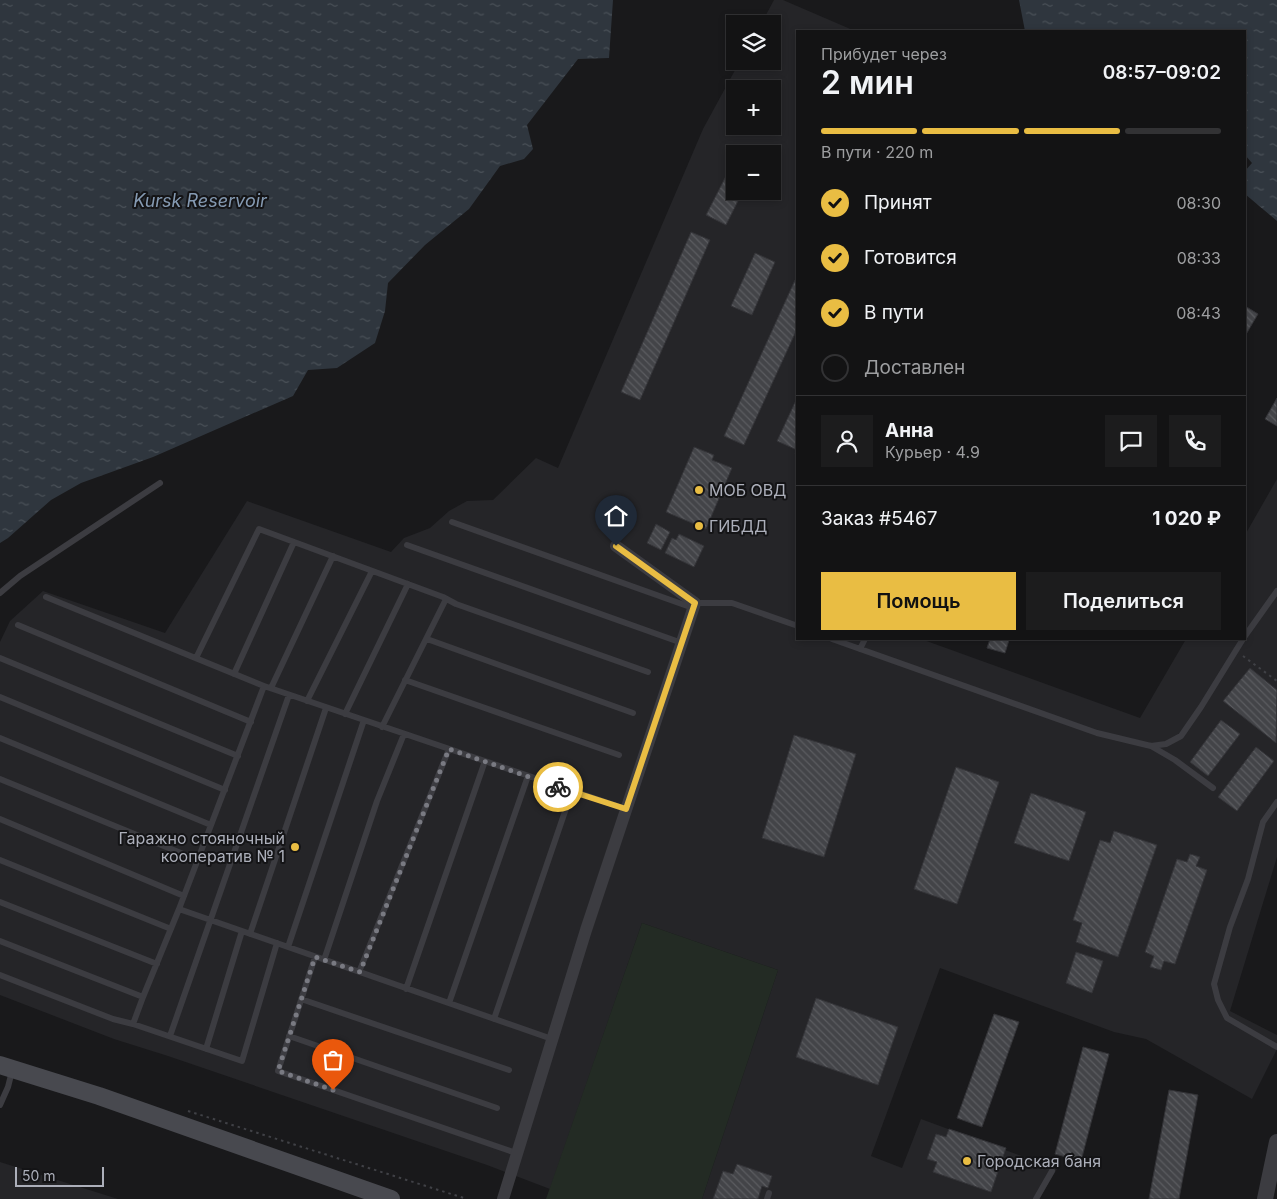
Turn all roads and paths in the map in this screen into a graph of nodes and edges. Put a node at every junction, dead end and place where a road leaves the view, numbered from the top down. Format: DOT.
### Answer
graph roads {
  1 [pos="160,483"];
  2 [pos="452,522"];
  3 [pos="294,542"];
  4 [pos="407,545"];
  5 [pos="616,546"];
  6 [pos="333,556"];
  7 [pos="372,571"];
  8 [pos="408,584"];
  9 [pos="1277,591"];
  10 [pos="0,593"];
  11 [pos="46,597"];
  12 [pos="446,599"];
  13 [pos="694,606"];
  14 [pos="18,625"];
  15 [pos="796,625"];
  16 [pos="1246,634"];
  17 [pos="426,639"];
  18 [pos="835,640"];
  19 [pos="864,640"];
  20 [pos="1242,640"];
  21 [pos="682,643"];
  22 [pos="860,649"];
  23 [pos="1235,650"];
  24 [pos="0,658"];
  25 [pos="196,658"];
  26 [pos="648,672"];
  27 [pos="234,674"];
  28 [pos="406,680"];
  29 [pos="1277,681"];
  30 [pos="268,688"];
  31 [pos="289,695"];
  32 [pos="0,697"];
  33 [pos="307,701"];
  34 [pos="326,708"];
  35 [pos="345,714"];
  36 [pos="633,714"];
  37 [pos="364,720"];
  38 [pos="251,722"];
  39 [pos="382,727"];
  40 [pos="404,734"];
  41 [pos="0,738"];
  42 [pos="1151,746"];
  43 [pos="449,749"];
  44 [pos="238,756"];
  45 [pos="619,756"];
  46 [pos="484,761"];
  47 [pos="528,776"];
  48 [pos="0,779"];
  49 [pos="1213,788"];
  50 [pos="225,790"];
  51 [pos="572,791"];
  52 [pos="1277,802"];
  53 [pos="626,809"];
  54 [pos="0,819"];
  55 [pos="211,825"];
  56 [pos="0,860"];
  57 [pos="198,860"];
  58 [pos="184,896"];
  59 [pos="0,902"];
  60 [pos="179,909"];
  61 [pos="210,920"];
  62 [pos="171,929"];
  63 [pos="246,933"];
  64 [pos="0,941"];
  65 [pos="277,943"];
  66 [pos="288,947"];
  67 [pos="315,957"];
  68 [pos="324,960"];
  69 [pos="156,964"];
  70 [pos="360,972"];
  71 [pos="0,975"];
  72 [pos="406,988"];
  73 [pos="143,997"];
  74 [pos="301,999"];
  75 [pos="449,1004"];
  76 [pos="494,1019"];
  77 [pos="133,1024"];
  78 [pos="170,1036"];
  79 [pos="289,1036"];
  80 [pos="552,1039"];
  81 [pos="1277,1047"];
  82 [pos="206,1049"];
  83 [pos="6,1067"];
  84 [pos="509,1070"];
  85 [pos="0,1105"];
  86 [pos="496,1108"];
  87 [pos="186,1110"];
  88 [pos="1277,1142"];
  89 [pos="516,1153"];
  90 [pos="1052,1171"];
  91 [pos="391,1199"];
  92 [pos="468,1199"];
  93 [pos="503,1199"];
  94 [pos="1036,1199"];
  95 [pos="1265,1199"];
  1 -- 10 [label="lane"];
  2 -- 13 [label="lane"];
  3 -- 6 [label="lane"];
  3 -- 25 [label="lane"];
  3 -- 27 [label="lane"];
  4 -- 21 [label="lane"];
  5 -- 13 [label="street"];
  6 -- 7 [label="lane"];
  6 -- 30 [label="lane"];
  7 -- 8 [label="lane"];
  7 -- 33 [label="lane"];
  8 -- 12 [label="lane"];
  8 -- 35 [label="lane"];
  9 -- 16 [label="lane"];
  11 -- 25 [label="lane"];
  12 -- 17 [label="lane"];
  12 -- 26 [label="lane"];
  13 -- 15 [label="lane"];
  13 -- 21 [label="street"];
  14 -- 38 [label="lane"];
  17 -- 28 [label="lane"];
  17 -- 36 [label="lane"];
  18 -- 22 [label="lane"];
  19 -- 22 [label="lane"];
  20 -- 23 [label="lane"];
  21 -- 53 [label="street"];
  22 -- 42 [label="lane"];
  23 -- 29 [label="path"];
  23 -- 42 [label="lane"];
  24 -- 44 [label="lane"];
  25 -- 27 [label="lane"];
  27 -- 30 [label="lane"];
  28 -- 39 [label="lane"];
  28 -- 45 [label="lane"];
  30 -- 31 [label="lane"];
  30 -- 38 [label="lane"];
  31 -- 33 [label="lane"];
  31 -- 61 [label="lane"];
  32 -- 50 [label="lane"];
  33 -- 34 [label="lane"];
  34 -- 35 [label="lane"];
  34 -- 63 [label="lane"];
  35 -- 37 [label="lane"];
  37 -- 39 [label="lane"];
  37 -- 66 [label="lane"];
  38 -- 44 [label="lane"];
  39 -- 40 [label="lane"];
  40 -- 43 [label="lane"];
  40 -- 68 [label="lane"];
  41 -- 55 [label="lane"];
  42 -- 49 [label="lane"];
  43 -- 46 [label="lane"];
  43 -- 70 [label="lane"];
  44 -- 50 [label="lane"];
  46 -- 47 [label="lane"];
  46 -- 72 [label="lane"];
  47 -- 51 [label="lane"];
  47 -- 75 [label="lane"];
  48 -- 57 [label="lane"];
  50 -- 55 [label="lane"];
  51 -- 53 [label="lane"];
  51 -- 76 [label="lane"];
  52 -- 81 [label="lane"];
  53 -- 80 [label="street"];
  54 -- 58 [label="lane"];
  55 -- 57 [label="lane"];
  56 -- 62 [label="lane"];
  57 -- 58 [label="lane"];
  58 -- 60 [label="lane"];
  59 -- 69 [label="lane"];
  60 -- 61 [label="lane"];
  60 -- 62 [label="lane"];
  61 -- 63 [label="lane"];
  61 -- 78 [label="lane"];
  62 -- 69 [label="lane"];
  63 -- 65 [label="lane"];
  63 -- 82 [label="lane"];
  64 -- 73 [label="lane"];
  65 -- 66 [label="lane"];
  65 -- 82 [label="lane"];
  66 -- 67 [label="lane"];
  67 -- 68 [label="lane"];
  67 -- 74 [label="lane"];
  68 -- 70 [label="lane"];
  69 -- 73 [label="lane"];
  70 -- 72 [label="lane"];
  71 -- 77 [label="lane"];
  72 -- 75 [label="lane"];
  73 -- 77 [label="lane"];
  74 -- 79 [label="lane"];
  74 -- 84 [label="lane"];
  75 -- 76 [label="lane"];
  76 -- 80 [label="lane"];
  77 -- 78 [label="lane"];
  78 -- 82 [label="lane"];
  79 -- 86 [label="lane"];
  79 -- 89 [label="lane"];
  80 -- 89 [label="street"];
  83 -- 85 [label="lane"];
  83 -- 91 [label="main road"];
  87 -- 92 [label="path"];
  88 -- 95 [label="street"];
  89 -- 93 [label="street"];
  90 -- 94 [label="lane"];
}
